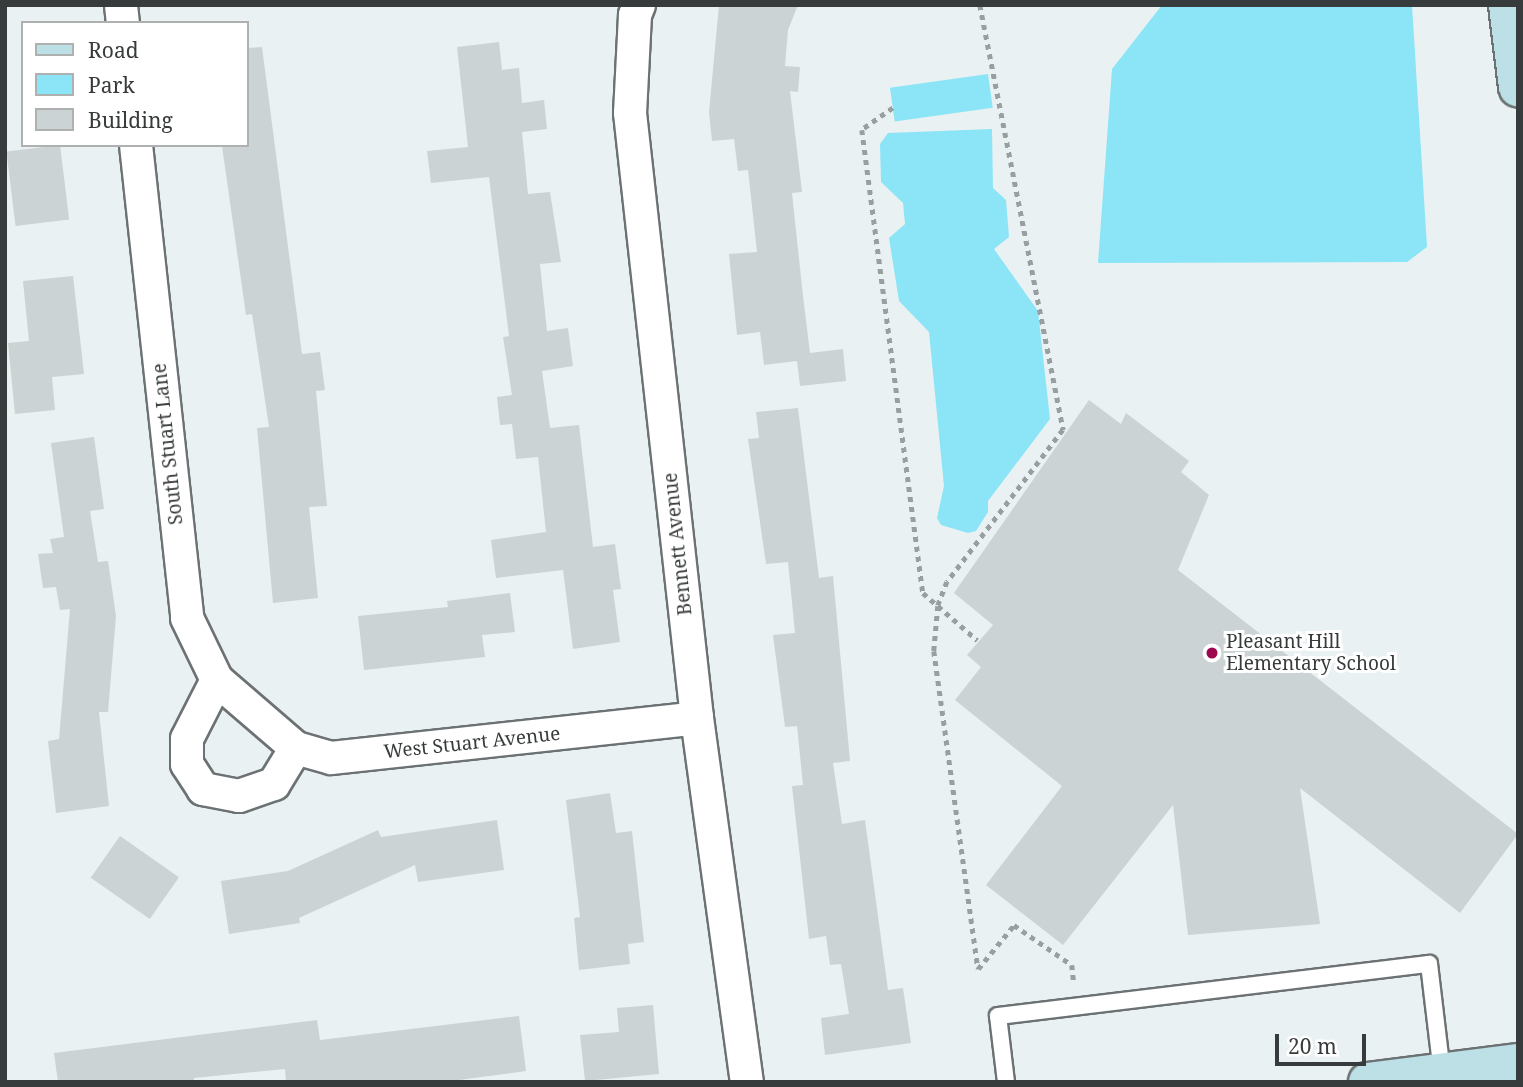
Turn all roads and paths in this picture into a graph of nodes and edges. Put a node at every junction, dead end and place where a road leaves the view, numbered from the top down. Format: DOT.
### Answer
graph roads {
  1 [pos="639,5"];
  2 [pos="980,5"];
  3 [pos="1508,5"];
  4 [pos="1518,87"];
  5 [pos="893,108"];
  6 [pos="136,147"];
  7 [pos="937,606"];
  8 [pos="977,640"];
  9 [pos="218,680"];
  10 [pos="697,718"];
  11 [pos="258,719"];
  12 [pos="296,748"];
  13 [pos="1078,1007"];
  14 [pos="1518,1063"];
  15 [pos="1441,1073"];
  16 [pos="747,1082"];
  17 [pos="1006,1082"];
  18 [pos="1368,1082"];
  1 -- 10 [label="street, Bennett Avenue"];
  2 -- 7 [label="path"];
  3 -- 4 [label="main road"];
  5 -- 7 [label="path"];
  6 -- 9 [label="street, South Stuart Lane"];
  7 -- 8 [label="path"];
  7 -- 13 [label="path"];
  9 -- 11 [label="street, South Stuart Lane"];
  9 -- 12 [label="street"];
  10 -- 12 [label="street, West Stuart Avenue"];
  10 -- 16 [label="street, Bennett Avenue"];
  11 -- 12 [label="street, West Stuart Avenue"];
  13 -- 15 [label="lane"];
  13 -- 17 [label="lane"];
  14 -- 15 [label="main road"];
  15 -- 18 [label="main road"];
}
